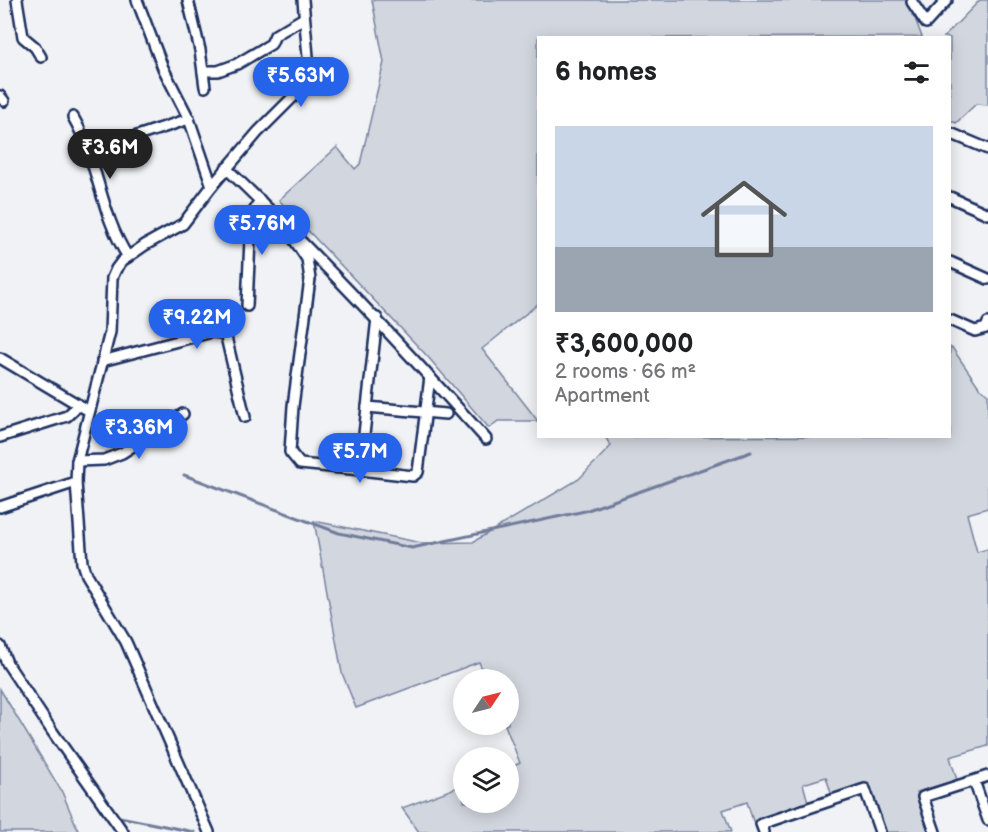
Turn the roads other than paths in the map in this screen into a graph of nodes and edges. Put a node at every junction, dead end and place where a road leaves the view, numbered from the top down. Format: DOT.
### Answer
graph roads {
  1 [pos="17,0"];
  2 [pos="137,0"];
  3 [pos="188,0"];
  4 [pos="303,0"];
  5 [pos="947,0"];
  6 [pos="912,2"];
  7 [pos="304,18"];
  8 [pos="41,57"];
  9 [pos="203,71"];
  10 [pos="205,87"];
  11 [pos="73,117"];
  12 [pos="189,119"];
  13 [pos="951,134"];
  14 [pos="128,139"];
  15 [pos="988,149"];
  16 [pos="226,168"];
  17 [pos="212,186"];
  18 [pos="951,197"];
  19 [pos="261,201"];
  20 [pos="988,214"];
  21 [pos="289,227"];
  22 [pos="128,257"];
  23 [pos="951,262"];
  24 [pos="988,279"];
  25 [pos="247,306"];
  26 [pos="377,318"];
  27 [pos="951,320"];
  28 [pos="988,322"];
  29 [pos="0,358"];
  30 [pos="102,362"];
  31 [pos="430,377"];
  32 [pos="79,405"];
  33 [pos="367,407"];
  34 [pos="89,411"];
  35 [pos="426,413"];
  36 [pos="183,414"];
  37 [pos="446,414"];
  38 [pos="245,417"];
  39 [pos="0,437"];
  40 [pos="486,439"];
  41 [pos="77,461"];
  42 [pos="360,470"];
  43 [pos="76,482"];
  44 [pos="0,507"];
  45 [pos="0,646"];
  46 [pos="988,776"];
  47 [pos="974,781"];
  48 [pos="988,820"];
  49 [pos="123,832"];
  50 [pos="208,832"];
  51 [pos="764,832"];
  52 [pos="880,832"];
  53 [pos="935,832"];
  1 -- 8 [label="street"];
  2 -- 12 [label="street"];
  3 -- 9 [label="street"];
  4 -- 7 [label="street"];
  5 -- 6 [label="street"];
  7 -- 9 [label="street"];
  7 -- 16 [label="street"];
  9 -- 10 [label="street"];
  11 -- 22 [label="street"];
  12 -- 14 [label="street"];
  12 -- 17 [label="street"];
  13 -- 15 [label="street"];
  16 -- 17 [label="street"];
  16 -- 19 [label="street"];
  17 -- 22 [label="street"];
  18 -- 20 [label="street"];
  19 -- 21 [label="street"];
  19 -- 25 [label="street"];
  21 -- 26 [label="street"];
  21 -- 42 [label="street"];
  22 -- 30 [label="street"];
  23 -- 24 [label="street"];
  26 -- 31 [label="street"];
  26 -- 33 [label="street"];
  27 -- 28 [label="street"];
  29 -- 32 [label="street"];
  30 -- 34 [label="street"];
  30 -- 38 [label="street"];
  31 -- 35 [label="street"];
  31 -- 40 [label="street"];
  32 -- 34 [label="street"];
  32 -- 39 [label="street"];
  33 -- 35 [label="street"];
  33 -- 42 [label="street"];
  34 -- 41 [label="street"];
  35 -- 37 [label="street"];
  35 -- 42 [label="street"];
  36 -- 41 [label="street"];
  41 -- 43 [label="street"];
  43 -- 44 [label="street"];
  43 -- 50 [label="street"];
  45 -- 49 [label="street"];
  46 -- 47 [label="street"];
  47 -- 48 [label="street"];
  47 -- 53 [label="street"];
  51 -- 52 [label="street"];
}
